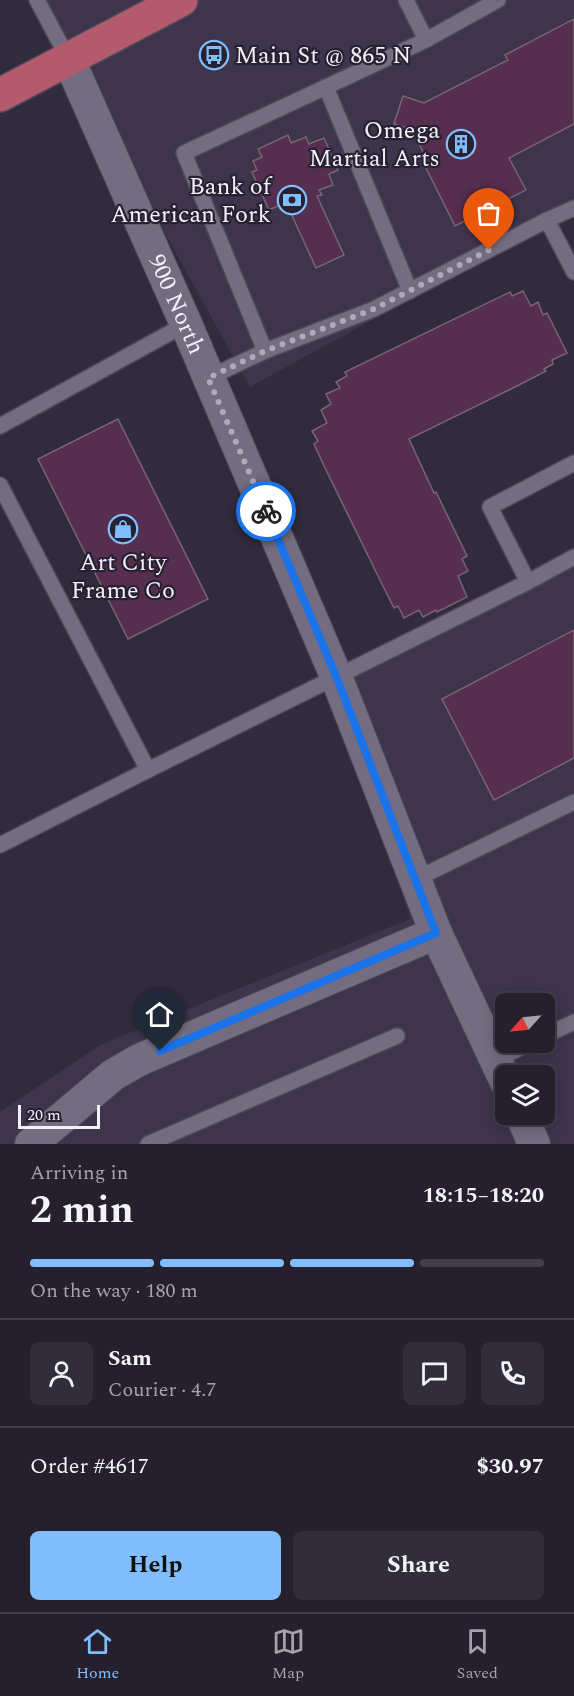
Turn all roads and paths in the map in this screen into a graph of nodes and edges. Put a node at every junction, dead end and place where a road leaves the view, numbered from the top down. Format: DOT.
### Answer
graph roads {
  1 [pos="37,0"];
  2 [pos="182,0"];
  3 [pos="406,0"];
  4 [pos="498,0"];
  5 [pos="426,40"];
  6 [pos="69,60"];
  7 [pos="326,87"];
  8 [pos="0,95"];
  9 [pos="574,208"];
  10 [pos="548,220"];
  11 [pos="574,272"];
  12 [pos="410,291"];
  13 [pos="186,324"];
  14 [pos="265,351"];
  15 [pos="208,378"];
  16 [pos="0,426"];
  17 [pos="574,463"];
  18 [pos="0,485"];
  19 [pos="574,557"];
  20 [pos="528,582"];
  21 [pos="336,676"];
  22 [pos="148,770"];
  23 [pos="574,802"];
  24 [pos="0,846"];
  25 [pos="416,879"];
  26 [pos="436,933"];
  27 [pos="574,1022"];
  28 [pos="555,1031"];
  29 [pos="397,1036"];
  30 [pos="520,1053"];
  31 [pos="498,1065"];
  32 [pos="507,1065"];
  33 [pos="526,1125"];
  34 [pos="31,1144"];
  35 [pos="148,1144"];
  36 [pos="534,1144"];
  1 -- 6 [label="lane"];
  2 -- 6 [label="main road"];
  3 -- 5 [label="lane"];
  4 -- 5 [label="lane"];
  5 -- 7 [label="lane"];
  6 -- 8 [label="main road"];
  6 -- 13 [label="street, 900 North"];
  7 -- 12 [label="lane"];
  7 -- 14 [label="lane"];
  9 -- 10 [label="lane"];
  10 -- 11 [label="lane"];
  10 -- 12 [label="lane"];
  12 -- 14 [label="lane"];
  13 -- 15 [label="street, 900 North"];
  13 -- 16 [label="lane"];
  14 -- 15 [label="lane"];
  15 -- 21 [label="street, 900 North"];
  17 -- 20 [label="lane"];
  18 -- 22 [label="lane"];
  19 -- 20 [label="lane"];
  20 -- 21 [label="lane"];
  21 -- 22 [label="lane"];
  21 -- 25 [label="street, 900 North"];
  22 -- 24 [label="lane"];
  23 -- 25 [label="lane"];
  25 -- 26 [label="street, 900 North"];
  26 -- 31 [label="street, 900 North"];
  26 -- 34 [label="street"];
  27 -- 28 [label="lane"];
  29 -- 35 [label="lane"];
  30 -- 32 [label="lane"];
  33 -- 36 [label="street"];
}
